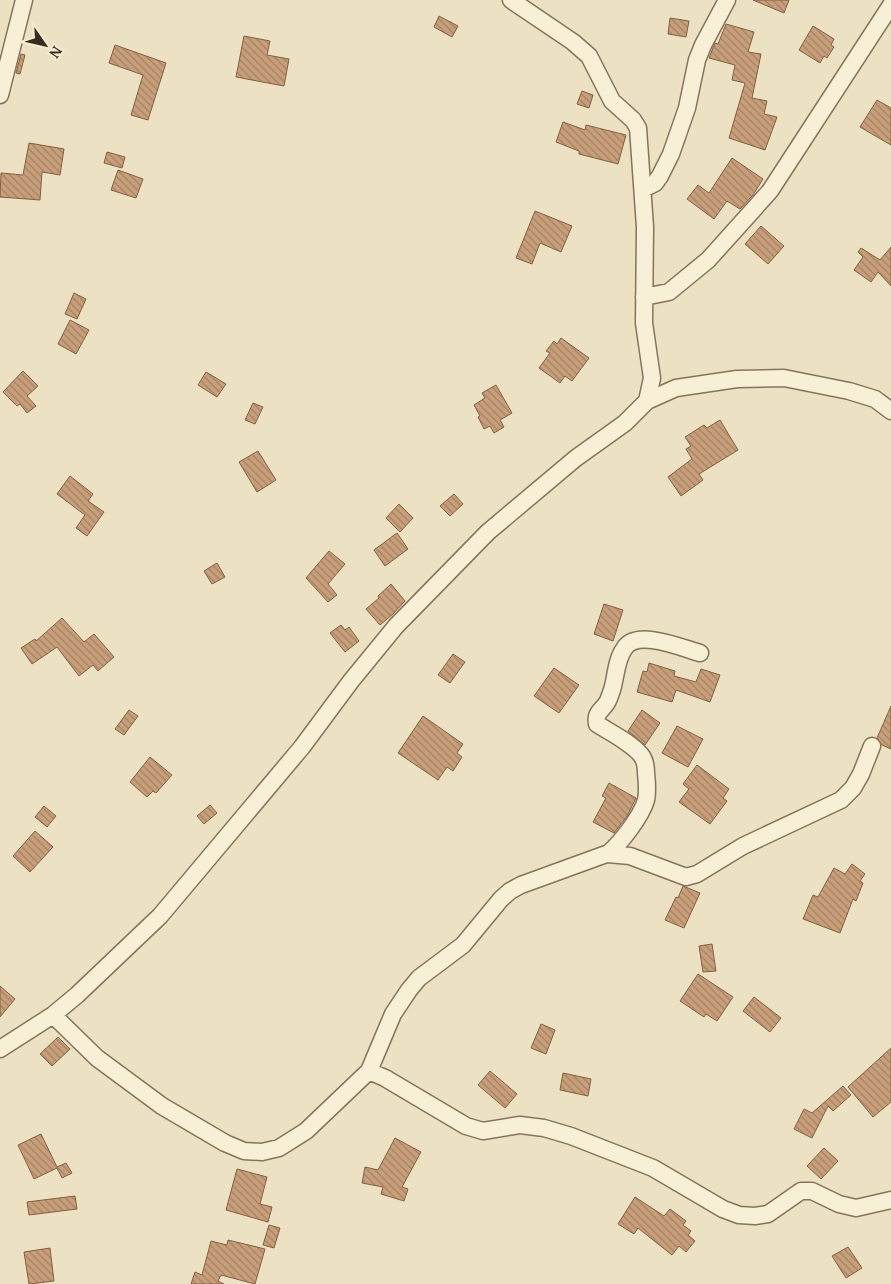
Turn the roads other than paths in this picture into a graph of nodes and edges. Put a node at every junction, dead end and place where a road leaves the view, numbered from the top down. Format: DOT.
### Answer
graph roads {
  1 [pos="24,0"];
  2 [pos="511,0"];
  3 [pos="727,0"];
  4 [pos="891,5"];
  5 [pos="0,93"];
  6 [pos="643,189"];
  7 [pos="644,297"];
  8 [pos="891,394"];
  9 [pos="875,399"];
  10 [pos="647,401"];
  11 [pos="891,411"];
  12 [pos="700,652"];
  13 [pos="872,746"];
  14 [pos="608,854"];
  15 [pos="53,1015"];
  16 [pos="0,1049"];
  17 [pos="369,1071"];
  18 [pos="891,1200"];
  1 -- 5 [label="street"];
  2 -- 6 [label="street"];
  3 -- 6 [label="street"];
  4 -- 7 [label="street"];
  6 -- 7 [label="street"];
  7 -- 10 [label="street"];
  8 -- 9 [label="street"];
  9 -- 10 [label="street"];
  9 -- 11 [label="street"];
  10 -- 15 [label="street"];
  12 -- 14 [label="street"];
  13 -- 14 [label="street"];
  14 -- 17 [label="street"];
  15 -- 16 [label="street"];
  15 -- 17 [label="street"];
  17 -- 18 [label="street"];
}
